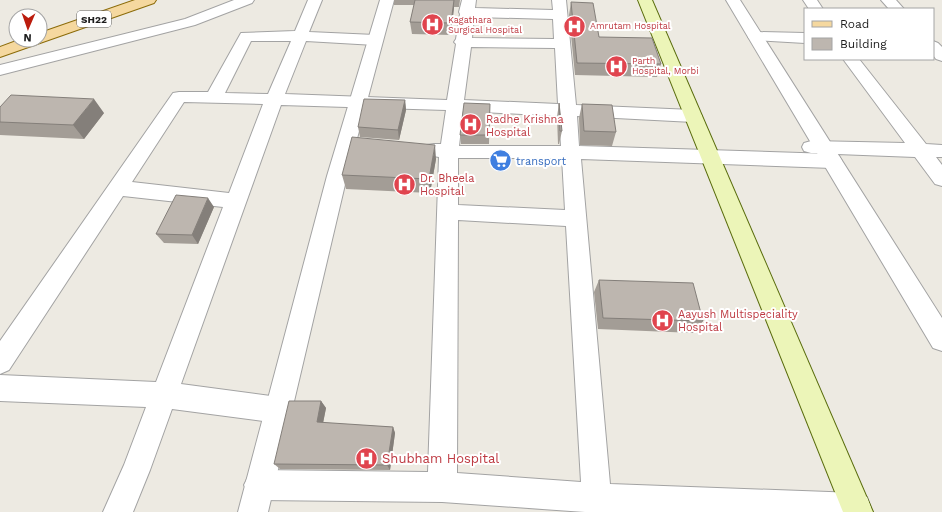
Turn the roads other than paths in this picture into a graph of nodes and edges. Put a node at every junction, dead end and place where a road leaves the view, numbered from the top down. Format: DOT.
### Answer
graph roads {
  1 [pos="149,0"];
  2 [pos="247,0"];
  3 [pos="314,0"];
  4 [pos="386,0"];
  5 [pos="645,0"];
  6 [pos="733,0"];
  7 [pos="888,0"];
  8 [pos="468,6"];
  9 [pos="560,8"];
  10 [pos="896,8"];
  11 [pos="48,35"];
  12 [pos="300,37"];
  13 [pos="756,37"];
  14 [pos="804,38"];
  15 [pos="375,40"];
  16 [pos="462,42"];
  17 [pos="562,44"];
  18 [pos="934,47"];
  19 [pos="11,48"];
  20 [pos="0,52"];
  21 [pos="942,56"];
  22 [pos="852,60"];
  23 [pos="0,70"];
  24 [pos="214,98"];
  25 [pos="274,98"];
  26 [pos="358,101"];
  27 [pos="454,106"];
  28 [pos="567,111"];
  29 [pos="693,116"];
  30 [pos="418,149"];
  31 [pos="707,151"];
  32 [pos="920,151"];
  33 [pos="942,151"];
  34 [pos="449,152"];
  35 [pos="570,152"];
  36 [pos="828,154"];
  37 [pos="942,178"];
  38 [pos="117,188"];
  39 [pos="235,201"];
  40 [pos="448,212"];
  41 [pos="575,218"];
  42 [pos="936,320"];
  43 [pos="942,340"];
  44 [pos="0,362"];
  45 [pos="0,388"];
  46 [pos="163,395"];
  47 [pos="278,410"];
  48 [pos="442,487"];
  49 [pos="256,499"];
  50 [pos="599,505"];
  51 [pos="857,510"];
  52 [pos="118,512"];
  1 -- 11 [label="main road, SH22"];
  2 -- 23 [label="street"];
  3 -- 12 [label="street"];
  4 -- 15 [label="street"];
  5 -- 29 [label="main road"];
  6 -- 13 [label="street"];
  7 -- 10 [label="street"];
  8 -- 9 [label="street"];
  8 -- 16 [label="street"];
  9 -- 17 [label="street"];
  12 -- 15 [label="street"];
  12 -- 24 [label="street"];
  12 -- 25 [label="street"];
  13 -- 14 [label="street"];
  13 -- 36 [label="street"];
  15 -- 26 [label="street"];
  16 -- 17 [label="street"];
  16 -- 27 [label="street"];
  17 -- 28 [label="street"];
  18 -- 21 [label="street"];
  19 -- 20 [label="main road"];
  22 -- 32 [label="street"];
  24 -- 25 [label="street"];
  24 -- 38 [label="street"];
  25 -- 26 [label="street"];
  25 -- 39 [label="street"];
  26 -- 27 [label="street"];
  26 -- 47 [label="street"];
  27 -- 28 [label="street"];
  27 -- 34 [label="street"];
  28 -- 29 [label="street"];
  28 -- 35 [label="street"];
  29 -- 31 [label="main road"];
  30 -- 34 [label="street"];
  31 -- 35 [label="street"];
  31 -- 36 [label="street"];
  31 -- 51 [label="main road"];
  32 -- 33 [label="street"];
  32 -- 36 [label="street"];
  32 -- 37 [label="street"];
  34 -- 35 [label="street"];
  34 -- 40 [label="street"];
  35 -- 41 [label="street"];
  36 -- 42 [label="street"];
  38 -- 39 [label="street"];
  38 -- 44 [label="street"];
  39 -- 46 [label="street"];
  40 -- 41 [label="street"];
  40 -- 48 [label="street"];
  41 -- 50 [label="street"];
  42 -- 43 [label="street"];
  45 -- 46 [label="street"];
  46 -- 47 [label="street"];
  46 -- 52 [label="street"];
  47 -- 49 [label="street"];
  48 -- 49 [label="street"];
  48 -- 50 [label="street"];
  50 -- 51 [label="street"];
}
